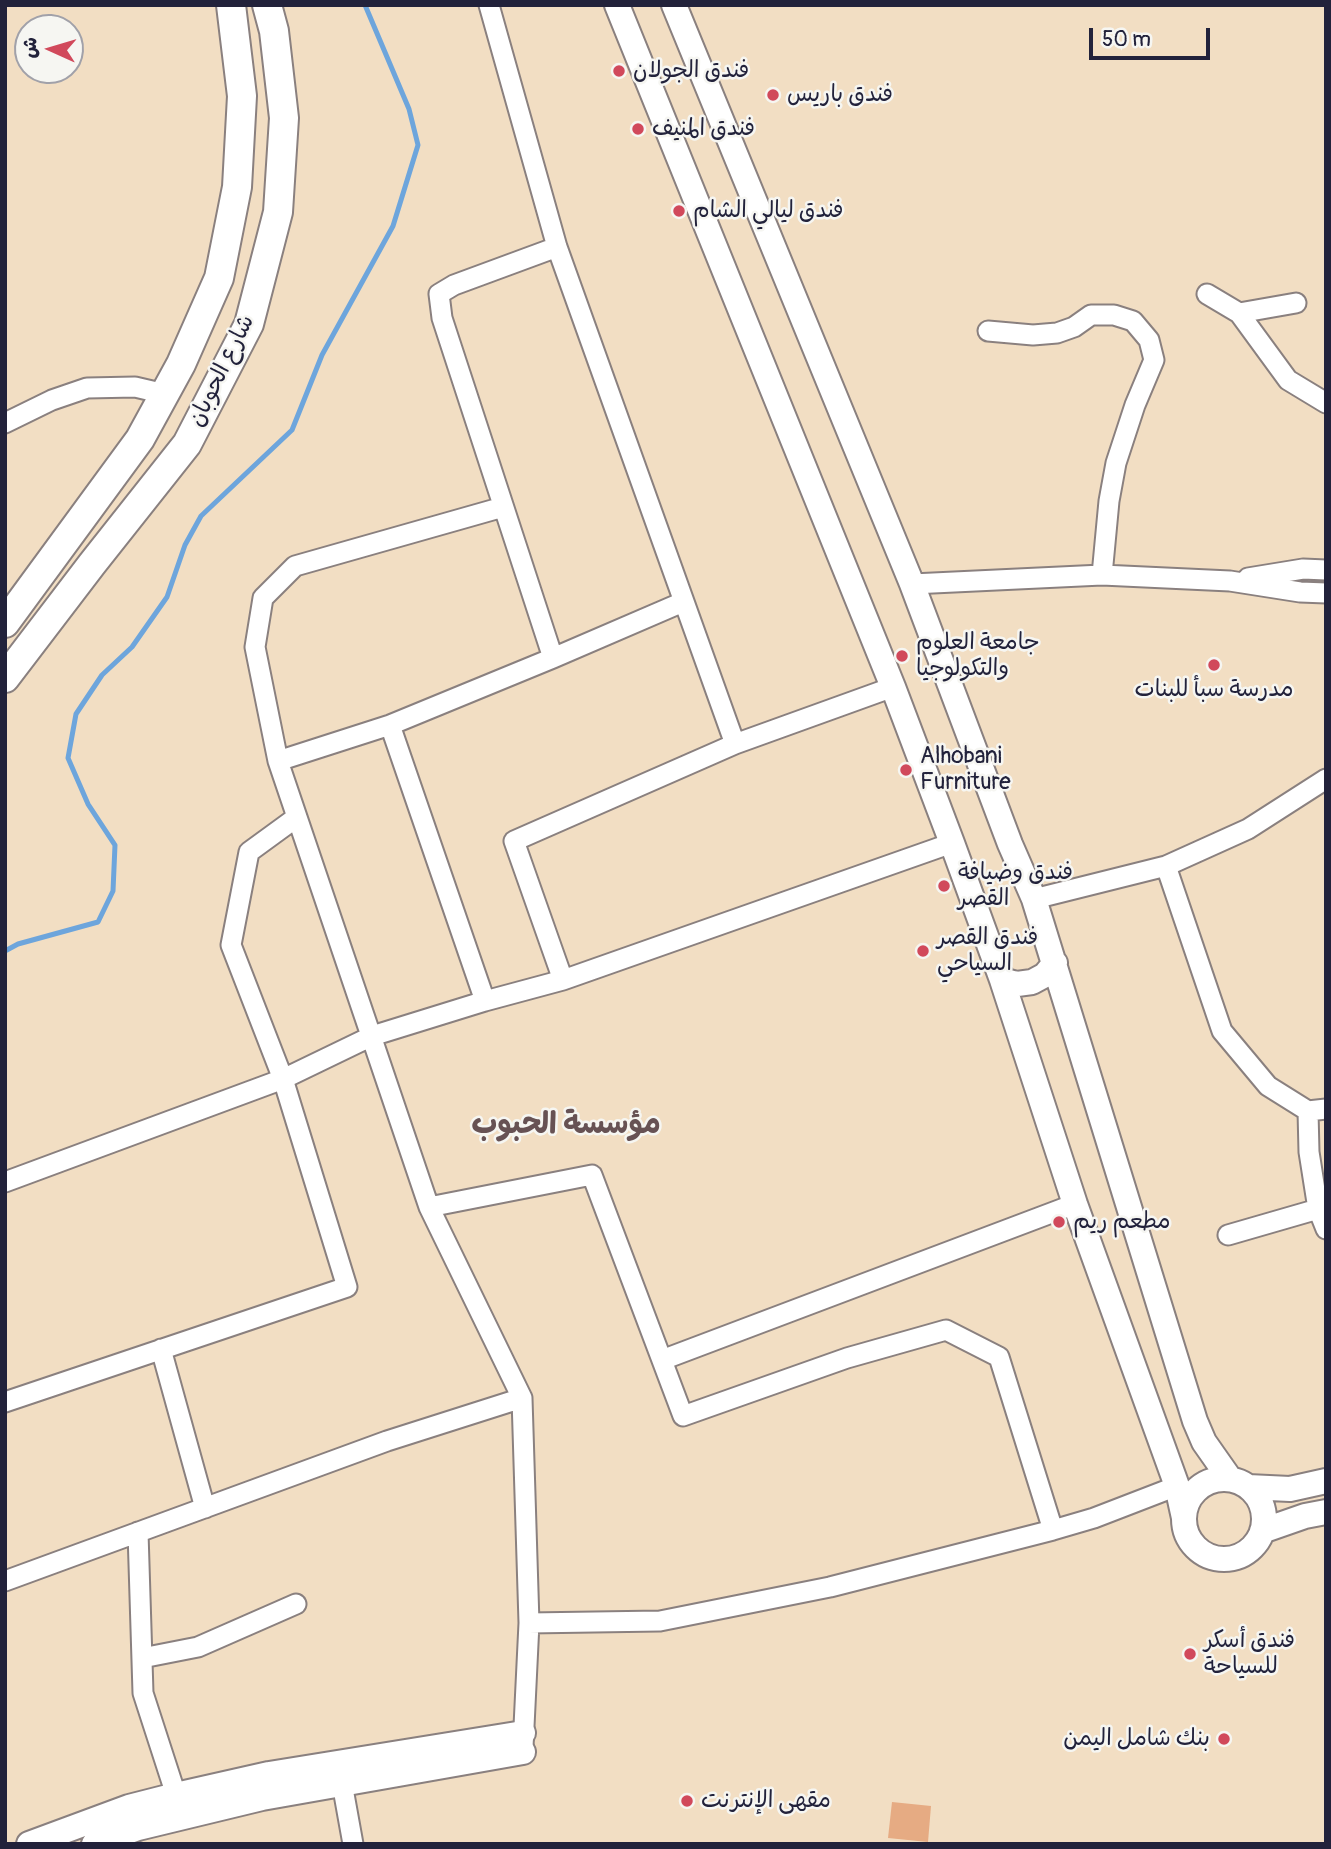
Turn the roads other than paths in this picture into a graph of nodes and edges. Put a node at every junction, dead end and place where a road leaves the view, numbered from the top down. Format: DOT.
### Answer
graph roads {
  1 [pos="231,5"];
  2 [pos="267,5"];
  3 [pos="489,5"];
  4 [pos="617,5"];
  5 [pos="674,5"];
  6 [pos="557,247"];
  7 [pos="1207,295"];
  8 [pos="1296,303"];
  9 [pos="1239,313"];
  10 [pos="988,331"];
  11 [pos="165,394"];
  12 [pos="1326,403"];
  13 [pos="5,424"];
  14 [pos="503,507"];
  15 [pos="1326,570"];
  16 [pos="1102,575"];
  17 [pos="1230,581"];
  18 [pos="912,584"];
  19 [pos="1326,593"];
  20 [pos="683,602"];
  21 [pos="9,610"];
  22 [pos="47,624"];
  23 [pos="553,658"];
  24 [pos="5,678"];
  25 [pos="893,687"];
  26 [pos="390,725"];
  27 [pos="735,744"];
  28 [pos="278,761"];
  29 [pos="1326,779"];
  30 [pos="297,817"];
  31 [pos="952,843"];
  32 [pos="1166,866"];
  33 [pos="1034,900"];
  34 [pos="1055,963"];
  35 [pos="563,980"];
  36 [pos="1002,980"];
  37 [pos="485,1001"];
  38 [pos="372,1037"];
  39 [pos="284,1079"];
  40 [pos="1317,1110"];
  41 [pos="5,1182"];
  42 [pos="1075,1204"];
  43 [pos="429,1207"];
  44 [pos="1318,1209"];
  45 [pos="1326,1229"];
  46 [pos="1228,1235"];
  47 [pos="161,1349"];
  48 [pos="662,1360"];
  49 [pos="522,1398"];
  50 [pos="5,1402"];
  51 [pos="1326,1482"];
  52 [pos="1239,1483"];
  53 [pos="1177,1486"];
  54 [pos="205,1508"];
  55 [pos="1326,1512"];
  56 [pos="1184,1518"];
  57 [pos="1053,1530"];
  58 [pos="1262,1531"];
  59 [pos="138,1532"];
  60 [pos="5,1581"];
  61 [pos="296,1604"];
  62 [pos="529,1623"];
  63 [pos="142,1658"];
  64 [pos="523,1743"];
  65 [pos="342,1783"];
  66 [pos="176,1795"];
  67 [pos="29,1844"];
  68 [pos="94,1844"];
  69 [pos="353,1844"];
  1 -- 11 [label="highway, شارع الحوبان"];
  2 -- 22 [label="highway, شارع الحوبان"];
  3 -- 6 [label="street"];
  4 -- 25 [label="main road"];
  5 -- 18 [label="main road"];
  6 -- 14 [label="street"];
  6 -- 20 [label="street"];
  7 -- 9 [label="street"];
  8 -- 9 [label="street"];
  9 -- 12 [label="street"];
  10 -- 16 [label="street"];
  11 -- 13 [label="street"];
  11 -- 21 [label="highway, شارع الحوبان"];
  14 -- 23 [label="street"];
  14 -- 28 [label="street"];
  15 -- 17 [label="street"];
  16 -- 17 [label="street"];
  16 -- 18 [label="street"];
  17 -- 19 [label="street"];
  18 -- 33 [label="main road"];
  20 -- 23 [label="street"];
  20 -- 27 [label="street"];
  21 -- 22 [label="street"];
  22 -- 24 [label="highway, شارع الحوبان"];
  23 -- 26 [label="street"];
  25 -- 27 [label="street"];
  25 -- 31 [label="main road"];
  26 -- 28 [label="street"];
  26 -- 37 [label="street"];
  27 -- 35 [label="street"];
  28 -- 30 [label="street"];
  29 -- 32 [label="street"];
  30 -- 38 [label="street"];
  30 -- 39 [label="street"];
  31 -- 35 [label="street"];
  31 -- 36 [label="main road"];
  32 -- 33 [label="street"];
  32 -- 40 [label="street"];
  33 -- 34 [label="main road"];
  34 -- 36 [label="main road"];
  34 -- 52 [label="main road"];
  35 -- 37 [label="street"];
  36 -- 42 [label="main road"];
  37 -- 38 [label="street"];
  38 -- 39 [label="street"];
  38 -- 43 [label="street"];
  39 -- 41 [label="street"];
  39 -- 47 [label="street"];
  40 -- 44 [label="street"];
  42 -- 48 [label="street"];
  42 -- 53 [label="main road"];
  43 -- 48 [label="street"];
  43 -- 49 [label="street"];
  44 -- 45 [label="street"];
  44 -- 46 [label="street"];
  47 -- 50 [label="street"];
  47 -- 54 [label="street"];
  48 -- 57 [label="street"];
  49 -- 54 [label="street"];
  49 -- 62 [label="street"];
  51 -- 52 [label="main road"];
  52 -- 56 [label="main road"];
  52 -- 58 [label="main road"];
  53 -- 56 [label="main road"];
  53 -- 57 [label="street"];
  54 -- 59 [label="street"];
  55 -- 58 [label="main road"];
  56 -- 58 [label="main road"];
  57 -- 62 [label="street"];
  59 -- 60 [label="street"];
  59 -- 63 [label="street"];
  61 -- 63 [label="street"];
  62 -- 64 [label="street"];
  63 -- 66 [label="street"];
  64 -- 65 [label="main road"];
  64 -- 66 [label="main road"];
  65 -- 68 [label="main road"];
  65 -- 69 [label="street"];
  66 -- 67 [label="main road"];
}
